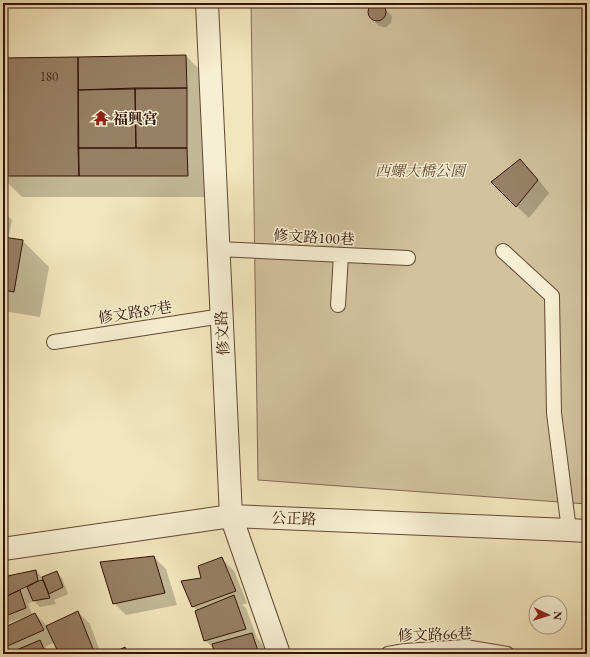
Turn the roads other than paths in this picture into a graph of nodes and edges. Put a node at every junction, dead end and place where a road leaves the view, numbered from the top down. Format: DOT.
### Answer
graph roads {
  1 [pos="207,3"];
  2 [pos="218,249"];
  3 [pos="503,250"];
  4 [pos="341,255"];
  5 [pos="408,258"];
  6 [pos="338,304"];
  7 [pos="222,316"];
  8 [pos="54,342"];
  9 [pos="230,516"];
  10 [pos="578,531"];
  11 [pos="3,549"];
  12 [pos="279,654"];
  13 [pos="388,654"];
  14 [pos="507,654"];
  1 -- 2 [label="street, 修文路"];
  2 -- 4 [label="lane, 修文路100巷"];
  2 -- 7 [label="street, 修文路"];
  3 -- 10 [label="lane"];
  4 -- 5 [label="lane, 修文路100巷"];
  4 -- 6 [label="lane"];
  7 -- 8 [label="lane, 修文路87巷"];
  7 -- 9 [label="street, 修文路"];
  9 -- 10 [label="street, 公正路"];
  9 -- 11 [label="street, 公正路"];
  9 -- 12 [label="street, 修文路"];
  13 -- 14 [label="lane, 修文路66巷"];
}
